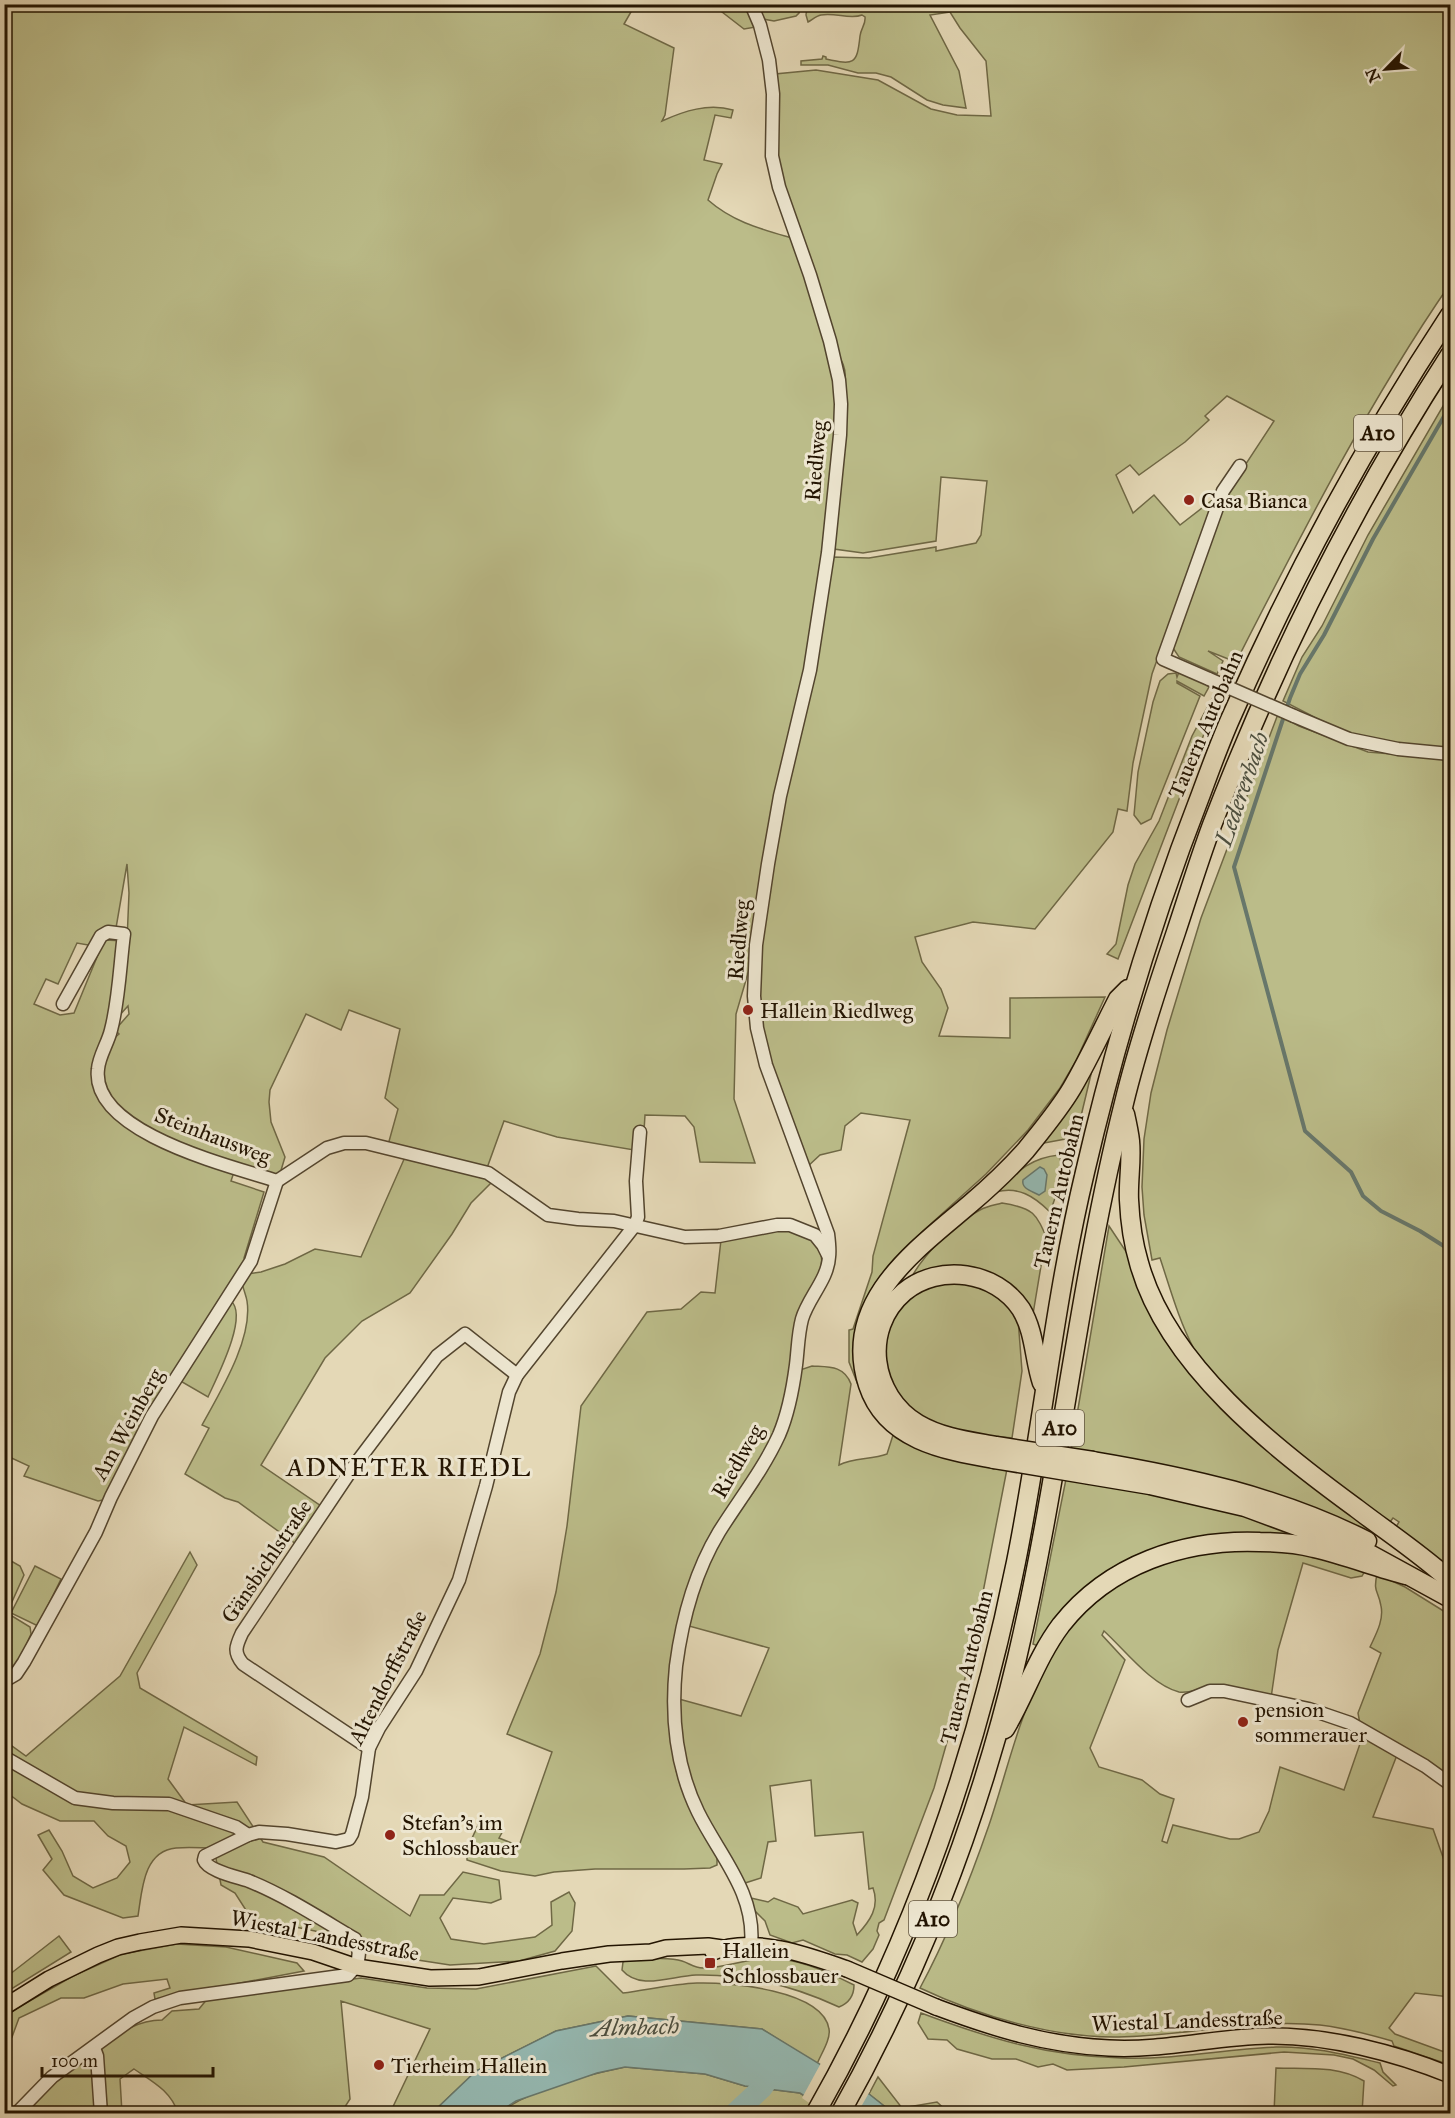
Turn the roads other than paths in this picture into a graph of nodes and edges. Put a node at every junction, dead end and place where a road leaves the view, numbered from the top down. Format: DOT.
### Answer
graph roads {
  1 [pos="751,4"];
  2 [pos="1450,315"];
  3 [pos="1450,354"];
  4 [pos="1239,466"];
  5 [pos="1450,754"];
  6 [pos="1135,981"];
  7 [pos="63,1004"];
  8 [pos="1124,1104"];
  9 [pos="640,1132"];
  10 [pos="277,1181"];
  11 [pos="635,1225"];
  12 [pos="830,1259"];
  13 [pos="517,1375"];
  14 [pos="1044,1388"];
  15 [pos="995,1452"];
  16 [pos="1091,1468"];
  17 [pos="1406,1575"];
  18 [pos="1448,1578"];
  19 [pos="1450,1598"];
  20 [pos="4,1681"];
  21 [pos="1188,1700"];
  22 [pos="369,1748"];
  23 [pos="992,1752"];
  24 [pos="4,1757"];
  25 [pos="1450,1784"];
  26 [pos="248,1835"];
  27 [pos="751,1945"];
  28 [pos="357,1967"];
  29 [pos="4,2007"];
  30 [pos="94,2048"];
  31 [pos="1450,2075"];
  32 [pos="16,2114"];
  33 [pos="101,2114"];
  34 [pos="815,2114"];
  35 [pos="840,2114"];
  1 -- 12 [label="street, Riedlweg"];
  2 -- 6 [label="highway, Tauern Autobahn / A10"];
  3 -- 8 [label="highway, Tauern Autobahn / A10"];
  4 -- 5 [label="street, bridge"];
  6 -- 14 [label="highway, Tauern Autobahn / A10"];
  6 -- 15 [label="highway"];
  7 -- 10 [label="street, Steinhausweg"];
  8 -- 18 [label="highway"];
  8 -- 23 [label="highway, Tauern Autobahn / A10"];
  9 -- 11 [label="street"];
  10 -- 11 [label="street, Steinhausweg"];
  10 -- 20 [label="street, Am Weinberg"];
  11 -- 12 [label="street, Steinhausweg"];
  11 -- 13 [label="street, Altendorffstraße"];
  12 -- 27 [label="street, Riedlweg"];
  13 -- 22 [label="street, Altendorffstraße"];
  13 -- 22 [label="street, Gänsbichlstraße"];
  14 -- 15 [label="highway"];
  14 -- 34 [label="highway, Tauern Autobahn / A10"];
  15 -- 16 [label="highway, bridge"];
  16 -- 17 [label="highway"];
  16 -- 18 [label="highway"];
  17 -- 19 [label="highway"];
  17 -- 23 [label="highway"];
  21 -- 25 [label="street"];
  22 -- 26 [label="street, Altendorffstraße"];
  23 -- 35 [label="highway, Tauern Autobahn / A10"];
  24 -- 26 [label="street"];
  26 -- 28 [label="street"];
  27 -- 28 [label="main road, Wiestal Landesstraße"];
  27 -- 31 [label="main road, Wiestal Landesstraße, bridge"];
  28 -- 29 [label="main road, Wiestal Landesstraße"];
  28 -- 30 [label="street"];
  30 -- 32 [label="street"];
  30 -- 33 [label="street"];
}
